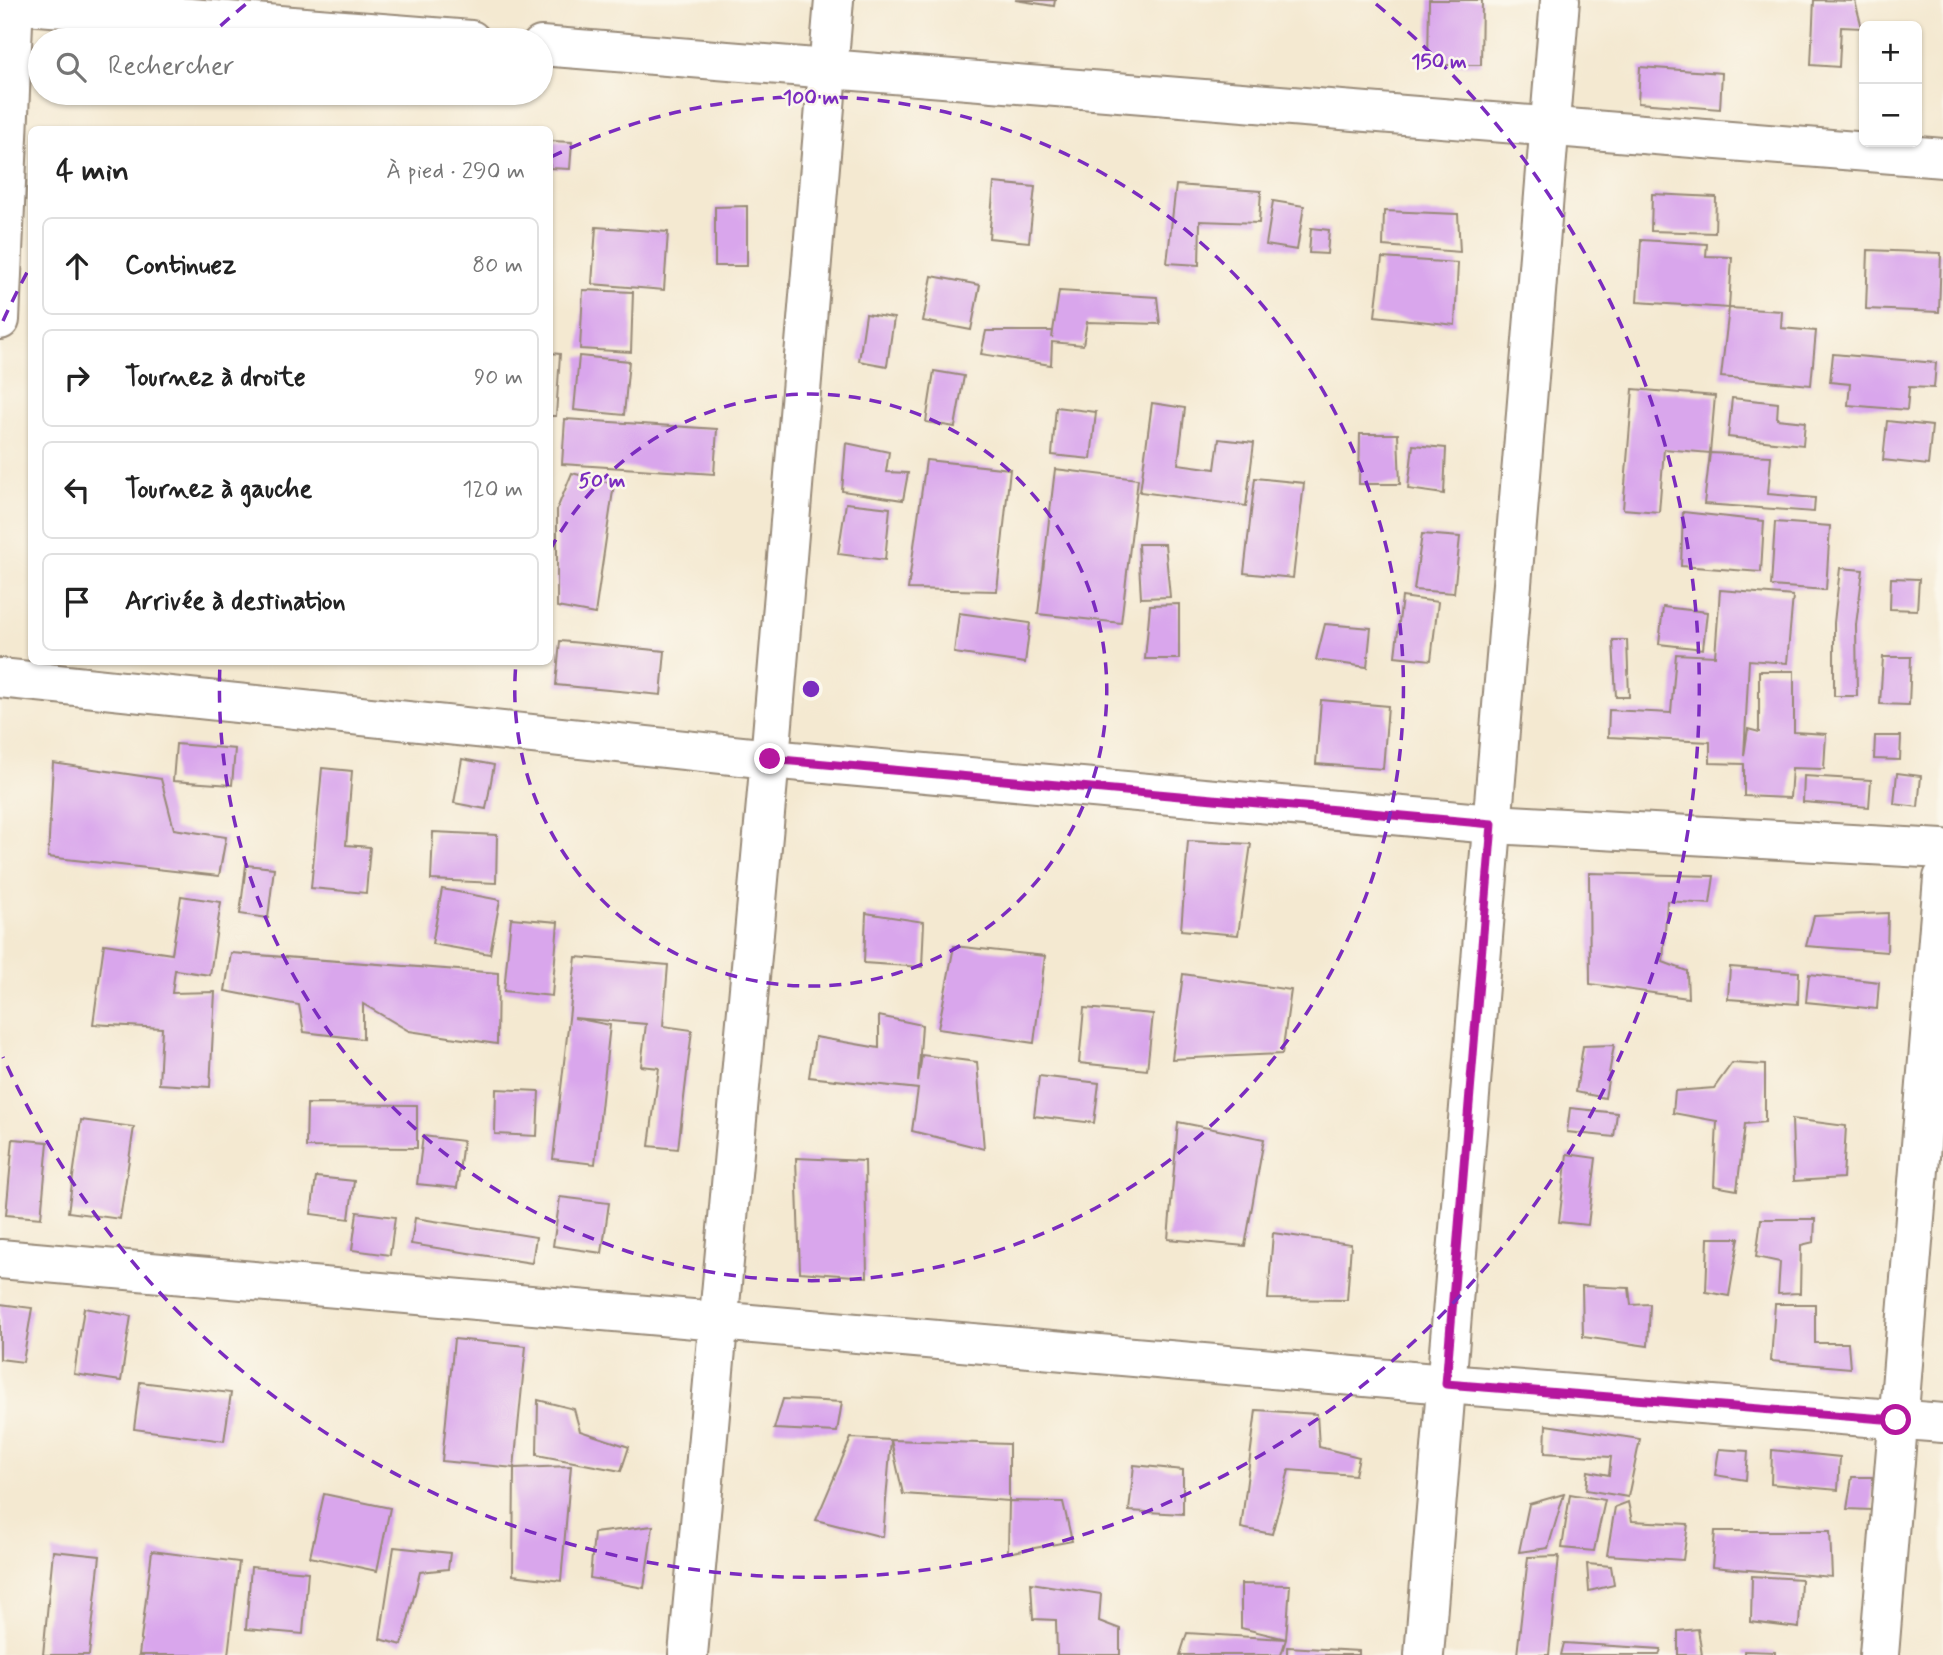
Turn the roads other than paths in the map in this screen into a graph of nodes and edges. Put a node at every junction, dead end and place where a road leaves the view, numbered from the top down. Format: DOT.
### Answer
graph roads {
  1 [pos="834,0"];
  2 [pos="1560,0"];
  3 [pos="9,2"];
  4 [pos="325,28"];
  5 [pos="553,47"];
  6 [pos="830,69"];
  7 [pos="1549,127"];
  8 [pos="1943,158"];
  9 [pos="0,320"];
  10 [pos="0,678"];
  11 [pos="770,759"];
  12 [pos="1492,824"];
  13 [pos="1943,849"];
  14 [pos="1943,878"];
  15 [pos="0,1259"];
  16 [pos="718,1320"];
  17 [pos="1446,1384"];
  18 [pos="1896,1420"];
  19 [pos="1943,1423"];
  20 [pos="688,1655"];
  21 [pos="1424,1655"];
  22 [pos="1879,1655"];
  1 -- 6 [label="street"];
  2 -- 7 [label="street"];
  3 -- 4 [label="street"];
  3 -- 9 [label="street"];
  5 -- 6 [label="street"];
  6 -- 7 [label="street"];
  6 -- 11 [label="street"];
  7 -- 8 [label="street"];
  7 -- 12 [label="street"];
  10 -- 11 [label="street"];
  11 -- 12 [label="street"];
  11 -- 16 [label="street"];
  12 -- 13 [label="street"];
  12 -- 17 [label="street"];
  14 -- 18 [label="street"];
  15 -- 16 [label="street"];
  16 -- 17 [label="street"];
  16 -- 20 [label="street"];
  17 -- 18 [label="street"];
  17 -- 21 [label="street"];
  18 -- 19 [label="street"];
  18 -- 22 [label="street"];
}
